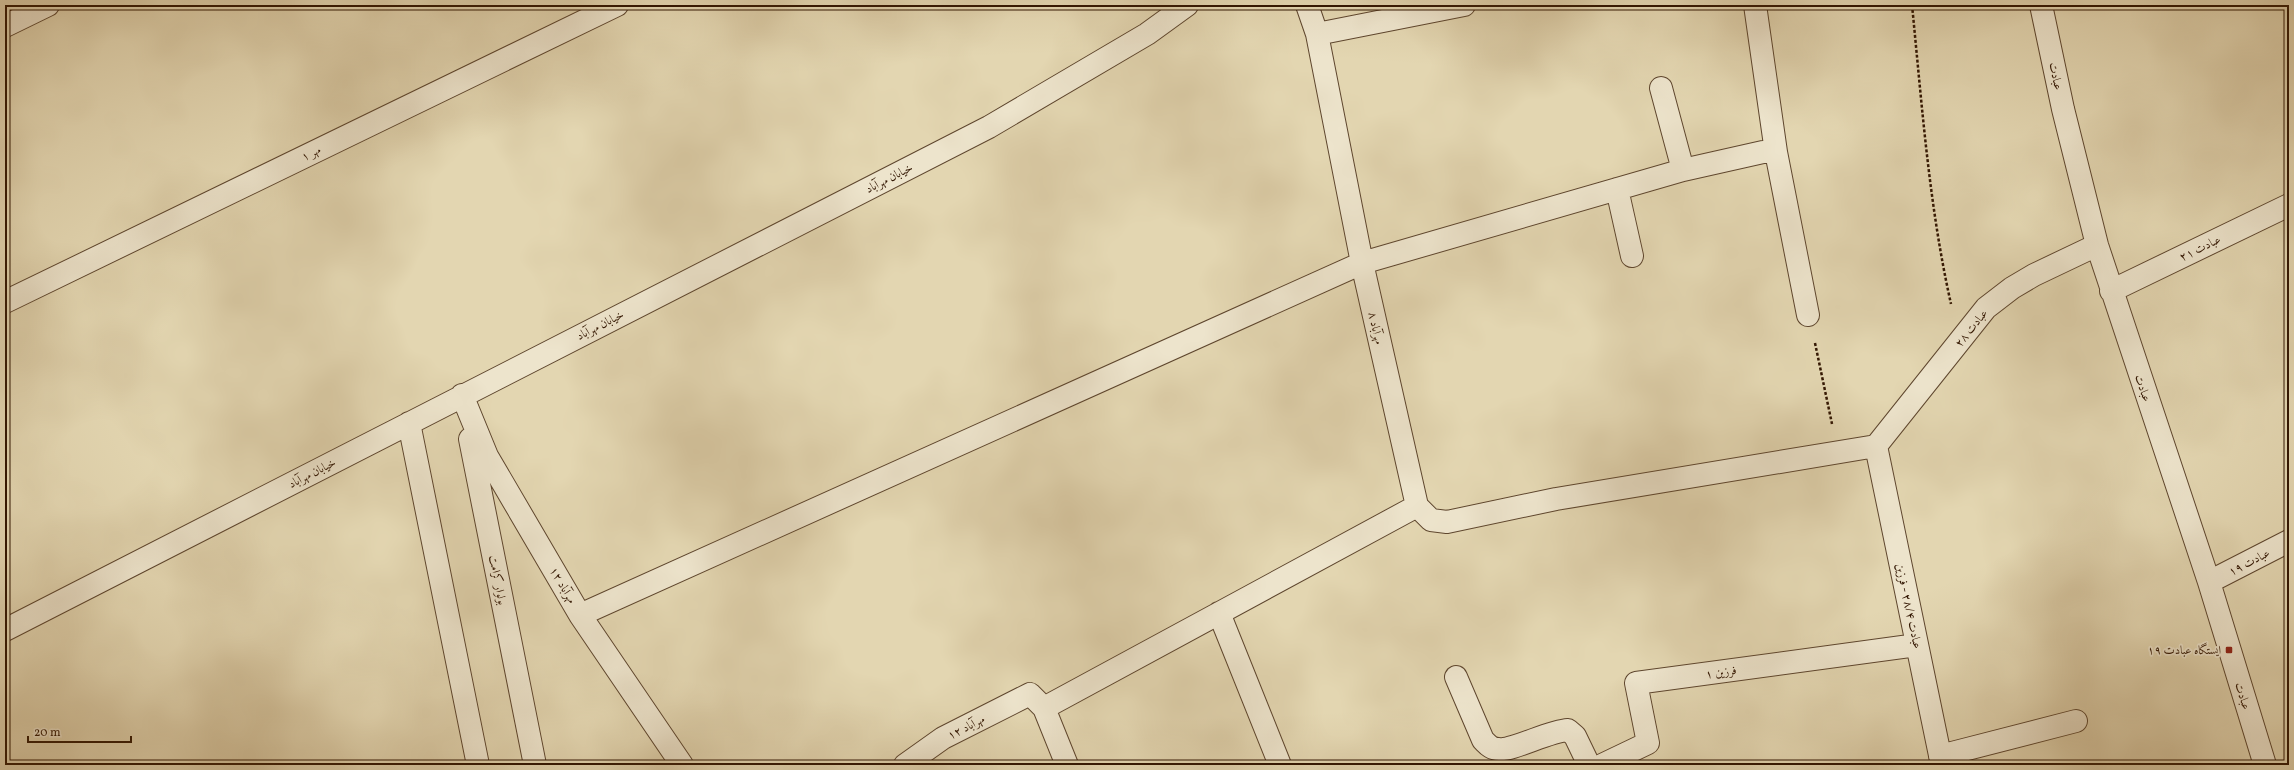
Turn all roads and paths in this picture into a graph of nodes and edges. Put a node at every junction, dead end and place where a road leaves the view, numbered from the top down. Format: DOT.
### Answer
graph roads {
  1 [pos="48,5"];
  2 [pos="617,5"];
  3 [pos="1187,5"];
  4 [pos="1307,5"];
  5 [pos="1464,5"];
  6 [pos="1755,5"];
  7 [pos="1912,5"];
  8 [pos="2041,5"];
  9 [pos="5,26"];
  10 [pos="1317,34"];
  11 [pos="1661,88"];
  12 [pos="1776,152"];
  13 [pos="1683,170"];
  14 [pos="1617,189"];
  15 [pos="2289,206"];
  16 [pos="2096,245"];
  17 [pos="1632,256"];
  18 [pos="1362,263"];
  19 [pos="2111,291"];
  20 [pos="5,302"];
  21 [pos="1808,315"];
  22 [pos="1959,342"];
  23 [pos="462,395"];
  24 [pos="409,423"];
  25 [pos="1876,446"];
  26 [pos="1838,453"];
  27 [pos="1417,506"];
  28 [pos="2289,541"];
  29 [pos="2209,582"];
  30 [pos="1219,613"];
  31 [pos="580,615"];
  32 [pos="5,630"];
  33 [pos="1917,645"];
  34 [pos="1456,676"];
  35 [pos="1037,701"];
  36 [pos="2076,721"];
  37 [pos="1941,761"];
  38 [pos="478,765"];
  39 [pos="535,765"];
  40 [pos="682,765"];
  41 [pos="905,765"];
  42 [pos="1067,765"];
  43 [pos="1280,765"];
  44 [pos="1588,765"];
  45 [pos="1602,765"];
  46 [pos="2265,765"];
  1 -- 9 [label="street"];
  2 -- 20 [label="street, مهر ۱"];
  3 -- 23 [label="street, خیابان مهرآباد"];
  4 -- 10 [label="street, مهرآباد ۸"];
  5 -- 10 [label="street"];
  6 -- 12 [label="street"];
  7 -- 22 [label="path"];
  8 -- 16 [label="street, عبادت"];
  10 -- 18 [label="street, مهرآباد ۸"];
  11 -- 13 [label="street"];
  12 -- 13 [label="street"];
  12 -- 21 [label="street"];
  13 -- 14 [label="street"];
  14 -- 17 [label="street"];
  14 -- 18 [label="street"];
  15 -- 19 [label="street, عبادت ۲۱"];
  16 -- 19 [label="street, عبادت"];
  16 -- 22 [label="street, عبادت ۲۸"];
  18 -- 27 [label="street, مهرآباد ۸"];
  18 -- 31 [label="street"];
  19 -- 29 [label="street, عبادت"];
  21 -- 26 [label="path"];
  22 -- 25 [label="street, عبادت ۲۸"];
  23 -- 24 [label="street, خیابان مهرآباد"];
  23 -- 31 [label="street, مهرآباد ۱۲"];
  23 -- 39 [label="street, بولوار کرامت"];
  24 -- 32 [label="street, خیابان مهرآباد"];
  24 -- 38 [label="street"];
  25 -- 26 [label="street"];
  25 -- 33 [label="street, عبادت ۲۸/۴ - فرزین"];
  26 -- 27 [label="street"];
  27 -- 30 [label="street, مهرآباد ۱۲"];
  28 -- 29 [label="street, عبادت ۱۹"];
  29 -- 46 [label="street, عبادت"];
  30 -- 35 [label="street, مهرآباد ۱۲"];
  30 -- 43 [label="street"];
  31 -- 40 [label="street, مهرآباد ۱۲"];
  33 -- 37 [label="street, عبادت ۲۸/۴ - فرزین"];
  33 -- 45 [label="street, فرزین ۱"];
  34 -- 44 [label="street"];
  35 -- 41 [label="street, مهرآباد ۱۲"];
  35 -- 42 [label="street"];
  36 -- 37 [label="street"];
}
